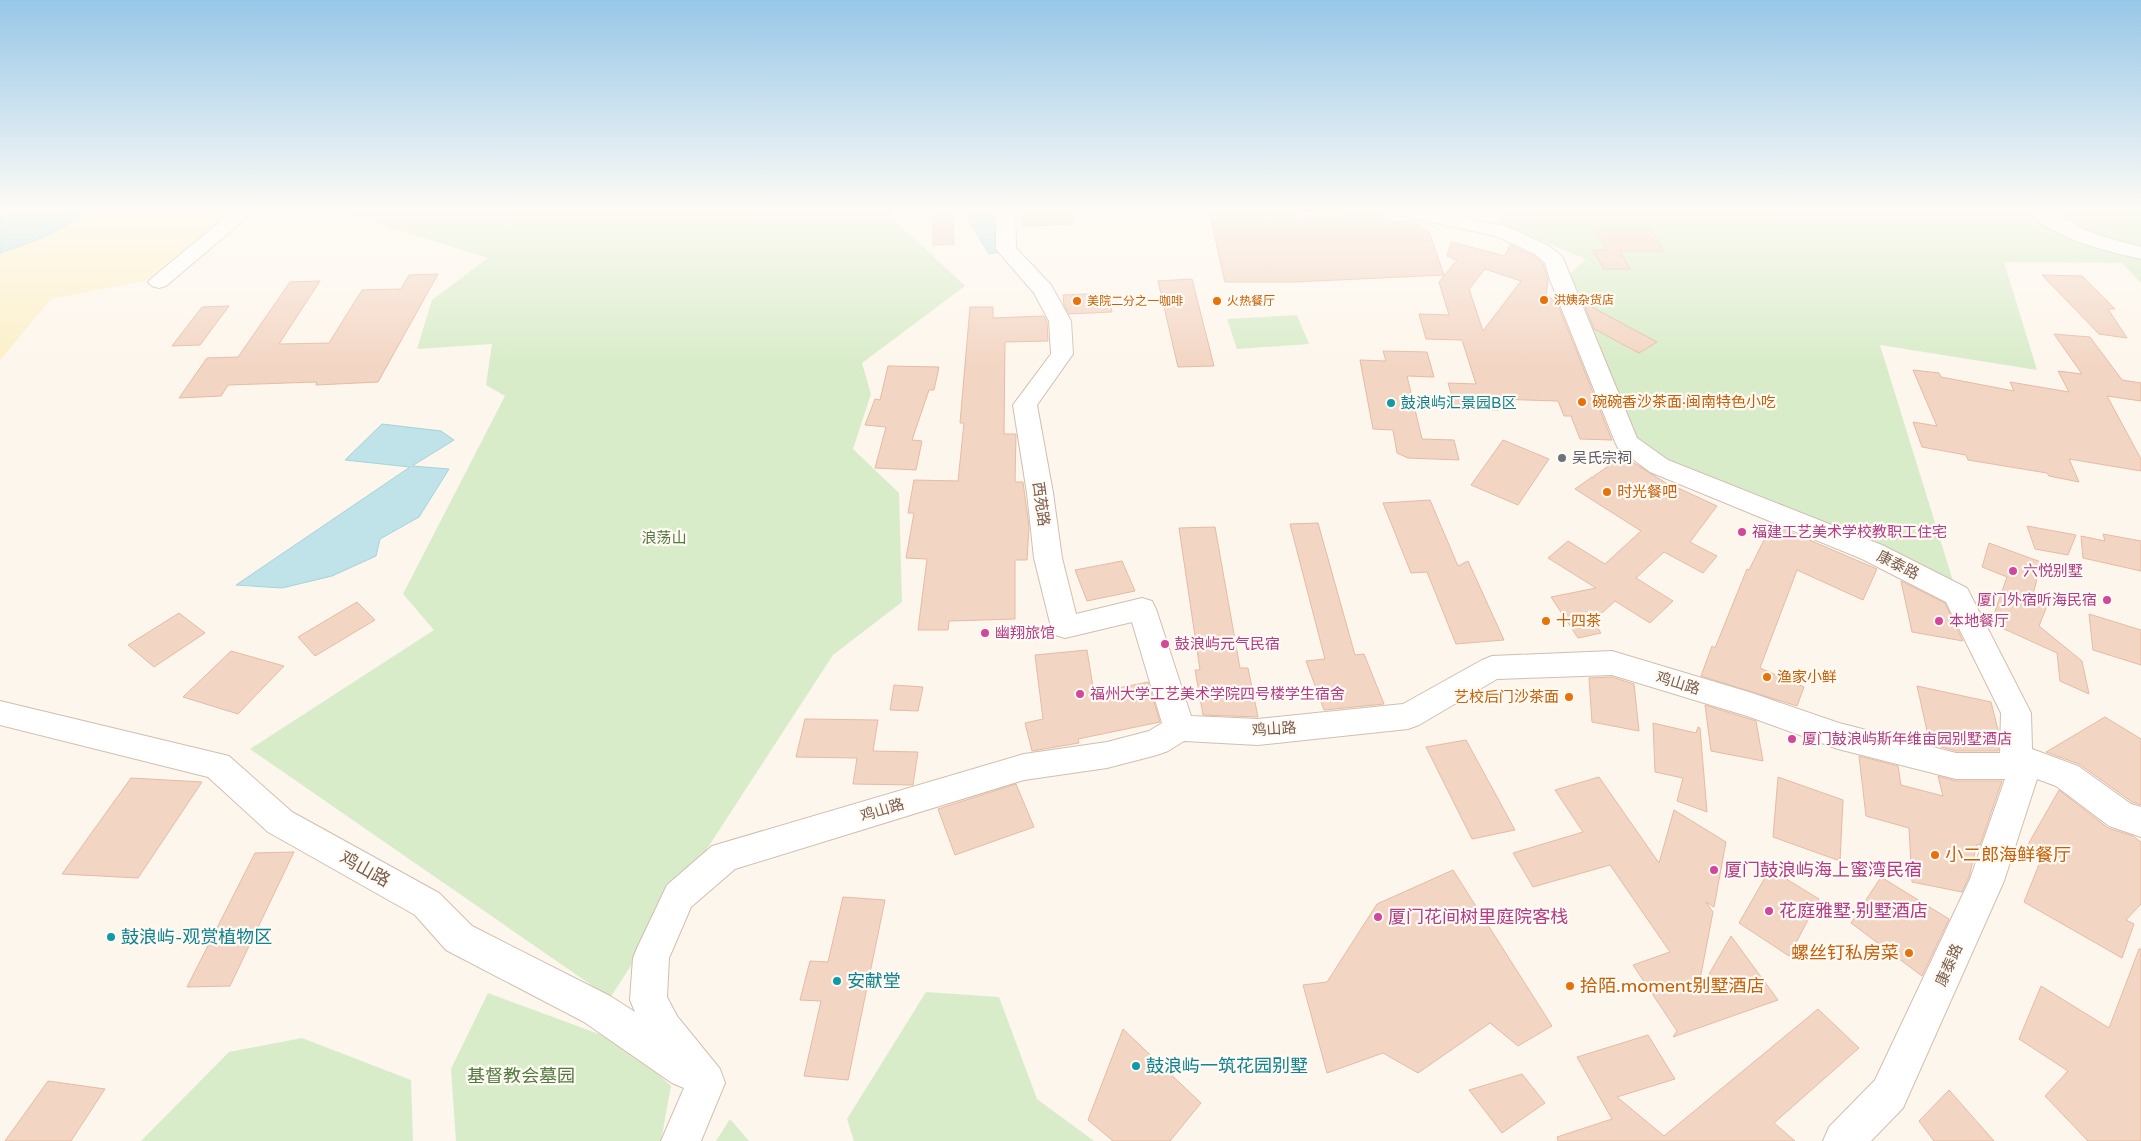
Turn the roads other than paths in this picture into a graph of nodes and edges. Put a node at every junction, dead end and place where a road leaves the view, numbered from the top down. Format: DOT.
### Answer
graph roads {
  1 [pos="185,260"];
  2 [pos="1016,260"];
  3 [pos="1555,260"];
  4 [pos="159,282"];
  5 [pos="0,713"];
  6 [pos="1179,728"];
  7 [pos="2017,762"];
  8 [pos="2141,822"];
  9 [pos="706,1082"];
  10 [pos="681,1141"];
  11 [pos="1843,1141"];
  1 -- 4 [label="street"];
  2 -- 6 [label="street, 西苑路"];
  3 -- 7 [label="street, 康泰路"];
  5 -- 9 [label="street, 鸡山路"];
  6 -- 7 [label="street, 鸡山路"];
  6 -- 9 [label="street, 鸡山路"];
  7 -- 8 [label="street"];
  7 -- 11 [label="street, 康泰路"];
  9 -- 10 [label="street"];
}
